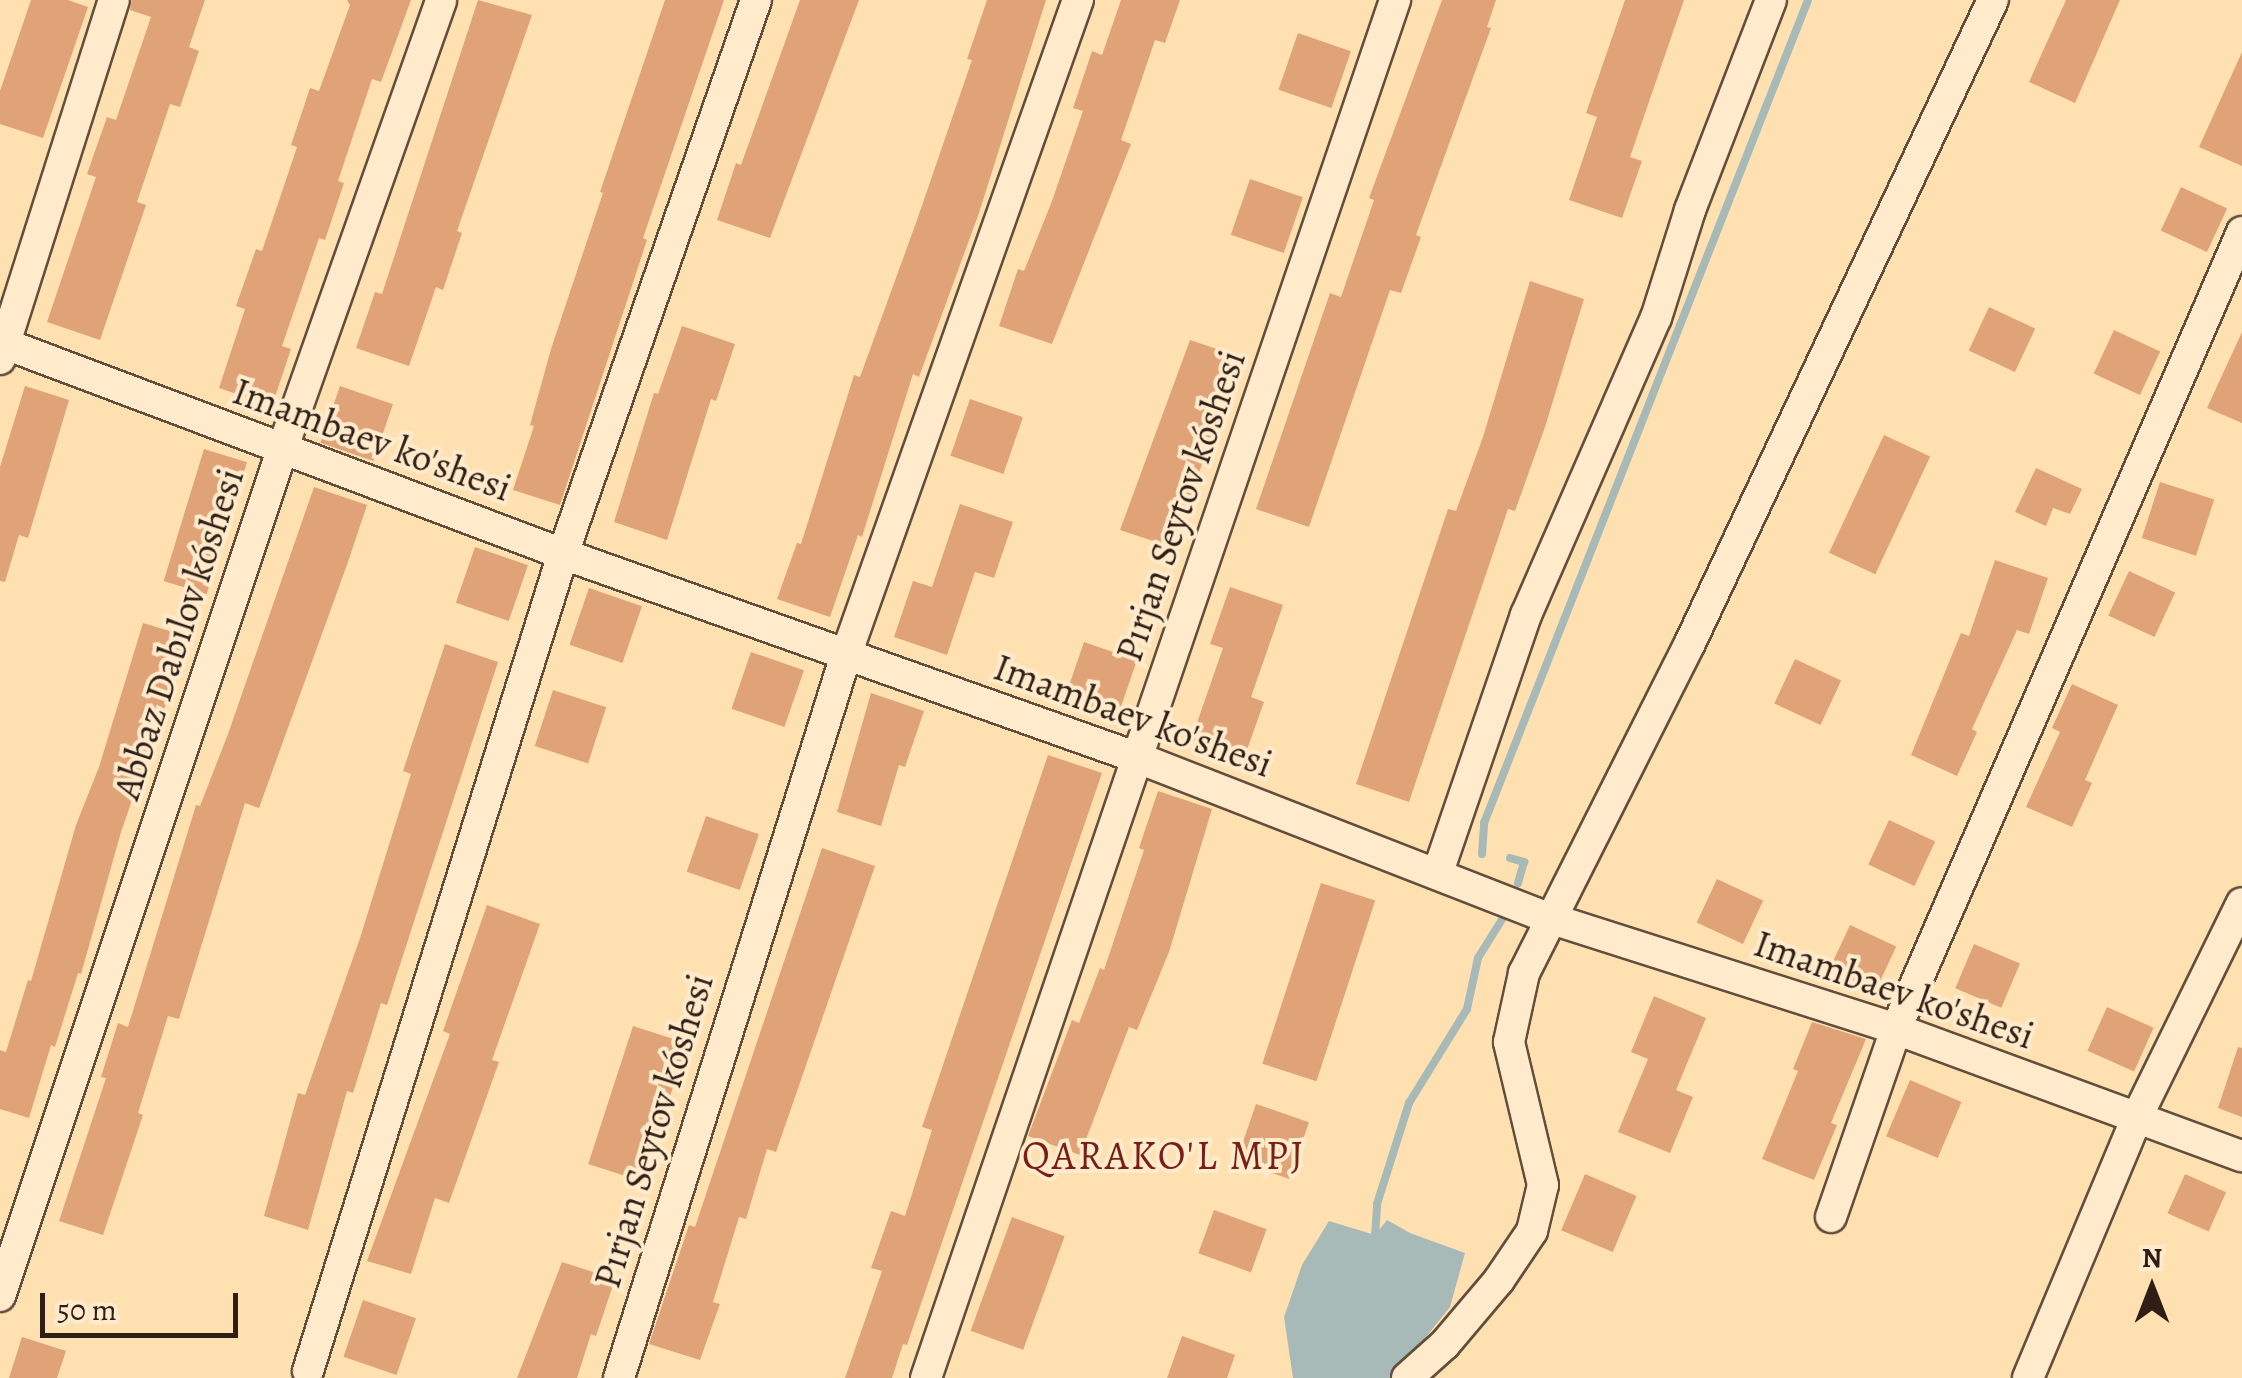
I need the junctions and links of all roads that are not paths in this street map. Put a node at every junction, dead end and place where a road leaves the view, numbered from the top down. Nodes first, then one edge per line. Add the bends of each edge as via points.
1 (114, 0) edge
2 (440, 0) edge
3 (756, 0) edge
4 (1078, 0) edge
5 (1396, 0) edge
6 (1771, 0) edge
7 (1993, 0) edge
8 (2242, 232) edge
9 (2, 348) edge
10 (282, 450) junction
11 (563, 554) junction
12 (846, 655) junction
13 (1138, 758) junction
14 (1438, 872) junction
15 (2242, 903) edge
16 (1549, 918) junction
17 (1896, 1029) junction
18 (2137, 1117) junction
19 (2242, 1156) edge
20 (1831, 1217) dead end
21 (0, 1296) edge
22 (308, 1372) dead end
23 (618, 1378) edge
24 (926, 1378) edge
25 (1407, 1378) edge
26 (2028, 1378) edge

1 - 9 street
2 - 10 street, Abbaz Dabılov kóshesi
3 - 11 street
4 - 12 street, Pırjan Seytov kóshesi
5 - 13 street, Pırjan Seytov kóshesi
6 - 14 street via 1656,318 1526,615
7 - 16 street via 1690,643
8 - 17 street
9 - 10 street, Imambaev ko'shesi
10 - 11 street, Imambaev ko'shesi
10 - 21 street, Abbaz Dabılov kóshesi
11 - 12 street, Imambaev ko'shesi
11 - 22 street
12 - 13 street, Imambaev ko'shesi
12 - 23 street, Pırjan Seytov kóshesi
13 - 14 street, Imambaev ko'shesi
13 - 24 street, Pırjan Seytov kóshesi
14 - 16 street, Imambaev ko'shesi
15 - 18 street
16 - 17 street, Imambaev ko'shesi
16 - 25 street via 1524,973 1509,1042 1543,1184 1532,1231 1445,1344
17 - 18 street, Imambaev ko'shesi
17 - 20 street
18 - 19 street, Imambaev ko'shesi
18 - 26 street

